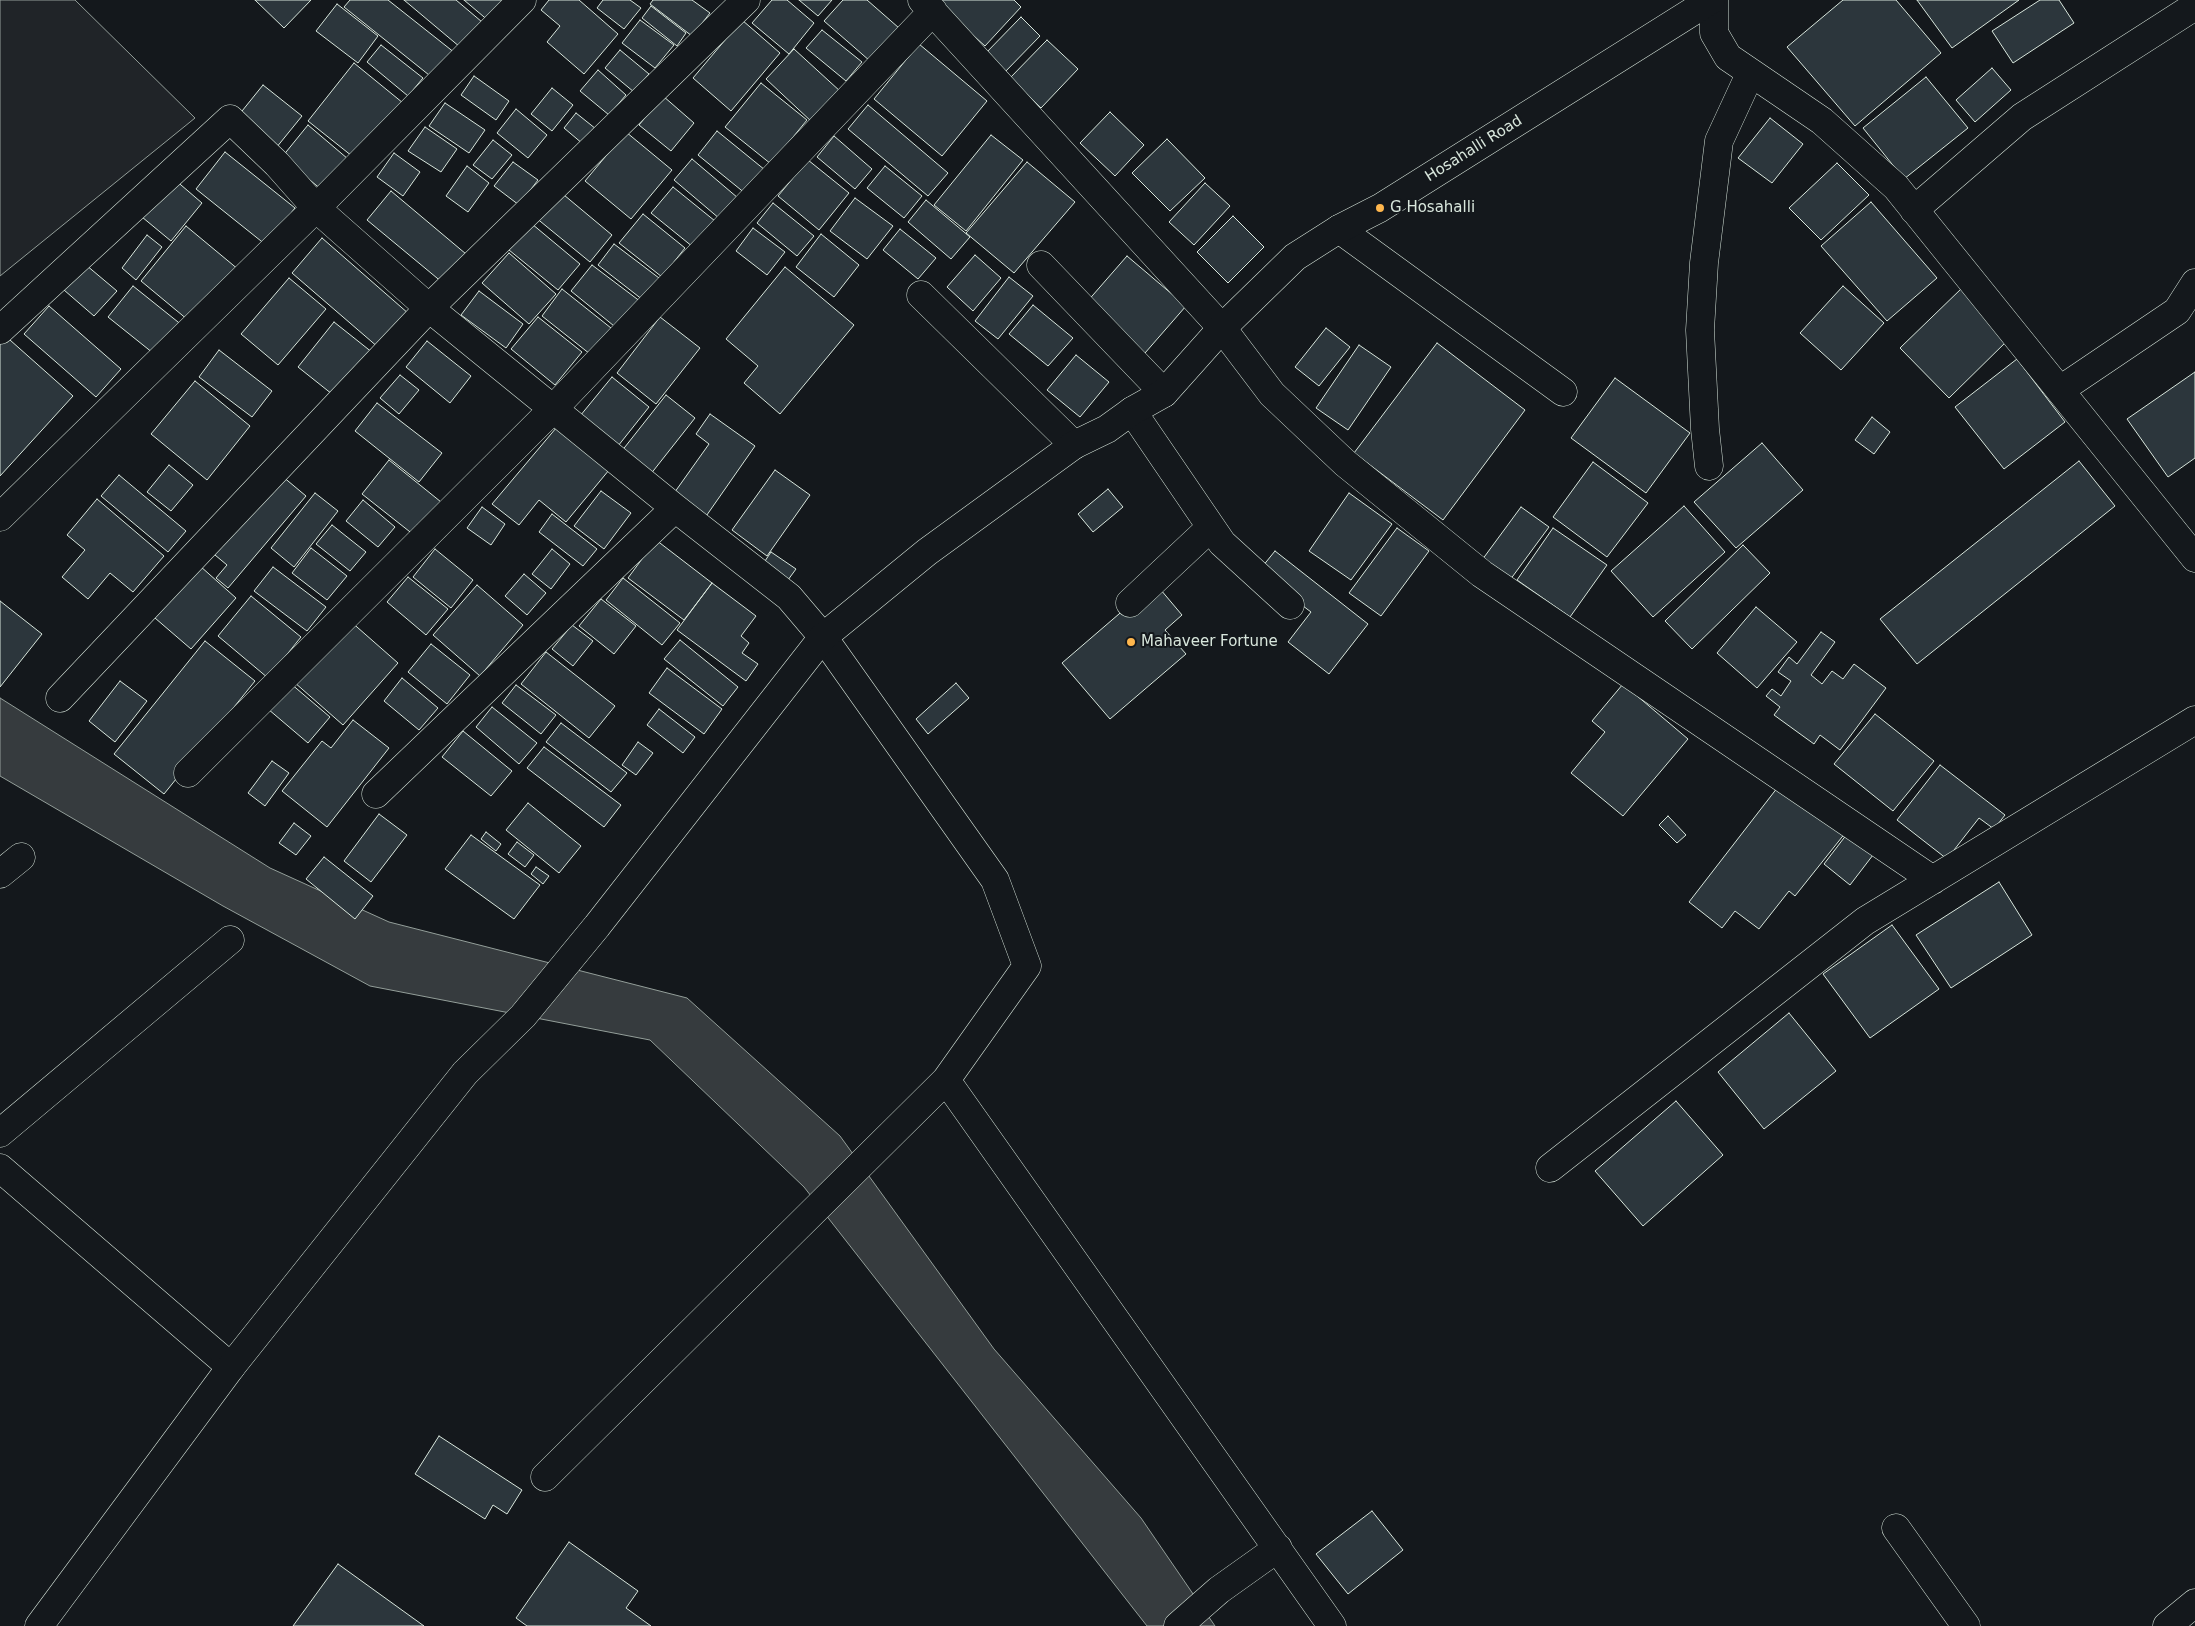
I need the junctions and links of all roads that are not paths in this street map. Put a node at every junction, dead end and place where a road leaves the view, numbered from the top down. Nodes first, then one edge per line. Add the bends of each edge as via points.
1 (522, 0) edge
2 (746, 0) edge
3 (1713, 0) edge
4 (927, 5) edge
5 (2195, 6) edge
6 (1750, 74) junction
7 (316, 208) junction
8 (1914, 210) junction
9 (1339, 229) junction
10 (1041, 265) dead end
11 (2195, 283) edge
12 (921, 295) dead end
13 (429, 308) junction
14 (1222, 328) junction
15 (0, 330) edge
16 (2060, 390) junction
17 (1563, 392) dead end
18 (1164, 393) junction
19 (554, 408) junction
20 (1132, 411) junction
21 (1074, 445) junction
22 (1710, 466) dead end
23 (675, 508) junction
24 (0, 517) edge
25 (1210, 528) junction
26 (2195, 558) edge
27 (1130, 603) dead end
28 (1290, 605) dead end
29 (823, 637) junction
30 (60, 698) dead end
31 (2195, 720) edge
32 (188, 773) dead end
33 (376, 794) dead end
34 (21, 857) dead end
35 (0, 874) edge
36 (1932, 880) junction
37 (230, 940) dead end
38 (946, 1080) junction
39 (0, 1133) edge
40 (0, 1168) edge
41 (1550, 1168) dead end
42 (231, 1367) junction
43 (545, 1476) dead end
44 (1896, 1528) dead end
45 (1278, 1548) junction
46 (2195, 1603) edge
47 (39, 1626) edge
48 (1178, 1626) edge
49 (1332, 1626) edge
50 (1966, 1626) edge
51 (2167, 1626) edge

1 - 7 street
2 - 13 street
3 - 6 street via 1714,34 1728,57
3 - 9 street, Hosahalli Road via 1380,208
4 - 14 street
4 - 19 street
5 - 8 street via 2022,117
6 - 8 street via 1822,121 1896,187
6 - 22 street via 1719,141 1704,263 1700,330
7 - 13 street
7 - 15 street via 230,119
7 - 24 street
8 - 16 street
9 - 14 street, Hosahalli Road via 1295,258
9 - 17 street
10 - 18 street
11 - 16 street via 2176,310
12 - 21 street
13 - 19 street
13 - 30 street
14 - 18 street, Hosahalli Road
14 - 36 street via 1278,400 1346,463 1482,574
16 - 26 street
18 - 20 street, Hosahalli Road
19 - 23 street
19 - 32 street
20 - 21 street, Hosahalli Road via 1107,429
20 - 25 street
21 - 29 street, Hosahalli Road via 927,552
23 - 29 street via 789,597
23 - 33 street
25 - 27 street
25 - 28 street via 1222,544
29 - 38 street via 995,880 1027,966
29 - 42 street, Hosahalli Road via 596,926 523,1016 465,1073
31 - 36 street
34 - 35 street
36 - 41 street via 1865,921
37 - 39 street
38 - 43 street
38 - 45 street
40 - 42 street
42 - 47 street, Hosahalli Road
44 - 50 street
45 - 48 street
45 - 49 street
46 - 51 street

